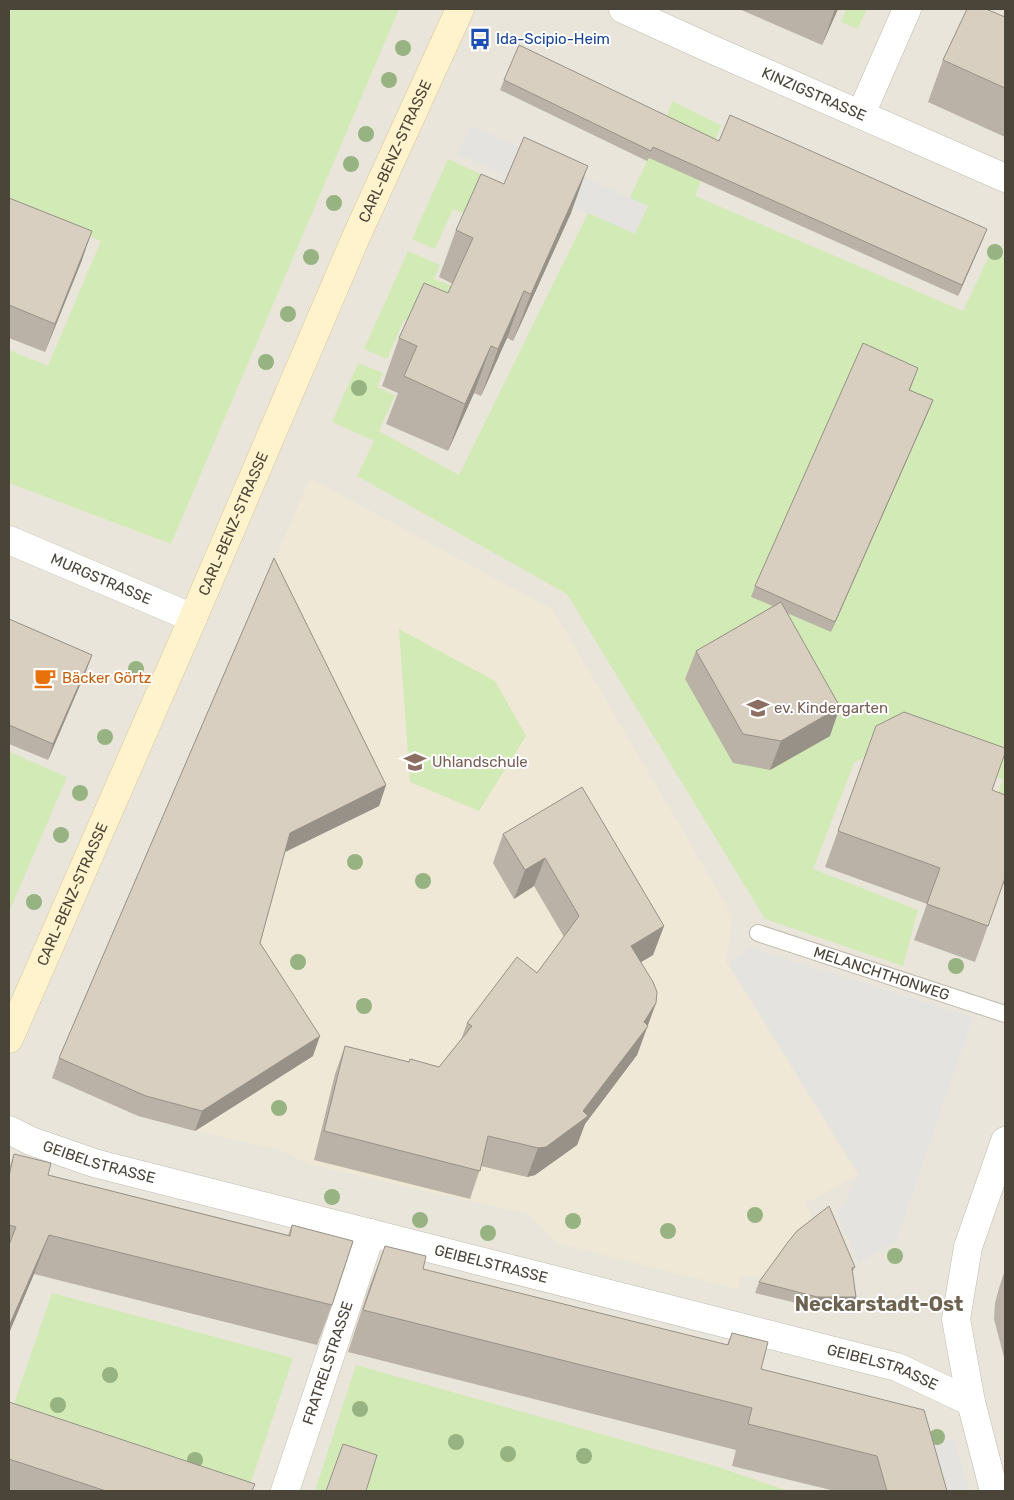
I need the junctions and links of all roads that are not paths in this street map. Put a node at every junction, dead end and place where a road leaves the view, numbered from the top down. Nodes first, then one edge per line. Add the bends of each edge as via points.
1 (460, 9) edge
2 (623, 9) edge
3 (907, 9) edge
4 (861, 114) junction
5 (1005, 178) edge
6 (9, 540) edge
7 (193, 618) junction
8 (758, 933) dead end
9 (1005, 1014) edge
10 (9, 1039) edge
11 (10, 1131) edge
12 (1005, 1141) edge
13 (371, 1234) junction
14 (971, 1402) junction
15 (285, 1491) edge
16 (994, 1491) edge

1 - 7 street, CARL-BENZ-STRASSE via 356,237
2 - 4 street, KINZIGSTRASSE
3 - 4 street
4 - 5 street, KINZIGSTRASSE
6 - 7 street, MURGSTRASSE
7 - 10 street, CARL-BENZ-STRASSE
8 - 9 lane, MELANCHTHONWEG
11 - 13 street, GEIBELSTRASSE via 94,1163
12 - 14 street via 968,1247 956,1319
13 - 14 street, GEIBELSTRASSE via 896,1367
13 - 15 street, FRATRELSTRASSE
14 - 16 street

